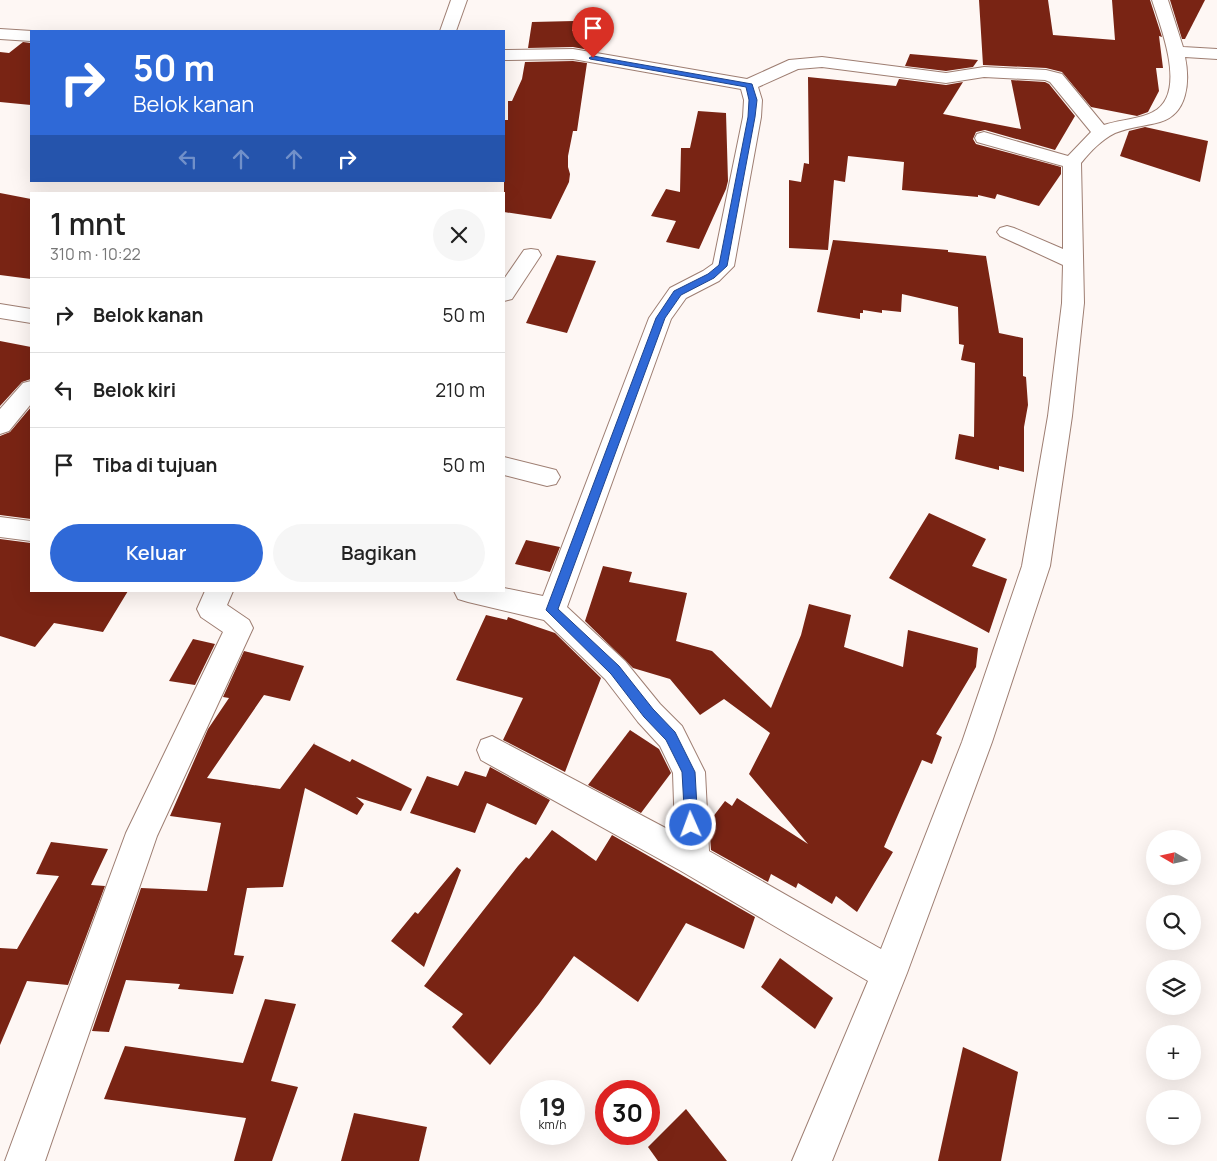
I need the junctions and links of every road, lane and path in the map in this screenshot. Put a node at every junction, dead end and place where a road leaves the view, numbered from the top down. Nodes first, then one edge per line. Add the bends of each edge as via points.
1 (459, 0) edge
2 (1160, 0) edge
3 (448, 30) edge
4 (0, 34) edge
5 (30, 36) edge
6 (1177, 52) junction
7 (505, 54) edge
8 (1217, 54) edge
9 (749, 85) junction
10 (1101, 133) junction
11 (984, 138) dead end
12 (1072, 162) junction
13 (1007, 232) dead end
14 (531, 255) dead end
15 (1074, 262) junction
16 (505, 293) edge
17 (0, 311) edge
18 (30, 316) edge
19 (30, 390) edge
20 (0, 425) edge
21 (505, 466) edge
22 (548, 477) dead end
23 (0, 527) edge
24 (30, 531) edge
25 (219, 592) edge
26 (472, 592) edge
27 (552, 610) junction
28 (492, 750) dead end
29 (693, 860) junction
30 (889, 973) junction
31 (25, 1161) edge
32 (812, 1161) edge

1 - 3 street
2 - 6 street
4 - 5 street
6 - 8 street
6 - 10 street via 1178,89 1174,106 1160,116 1123,124
7 - 9 street via 573,54
9 - 10 street via 796,64 822,62 946,78 984,72 1036,73 1056,78
9 - 27 street via 753,100 752,117 723,266 678,293 660,318
10 - 12 street via 1091,139
11 - 12 street
12 - 15 street
13 - 15 street
14 - 16 street
15 - 30 street via 1073,303 1060,416 1036,566 977,742
17 - 18 street
19 - 20 street
21 - 22 street
23 - 24 street
25 - 31 street via 211,609 239,628 142,833
26 - 27 street
27 - 29 street via 615,670 671,736 689,772
28 - 29 street
29 - 30 street
30 - 32 street

